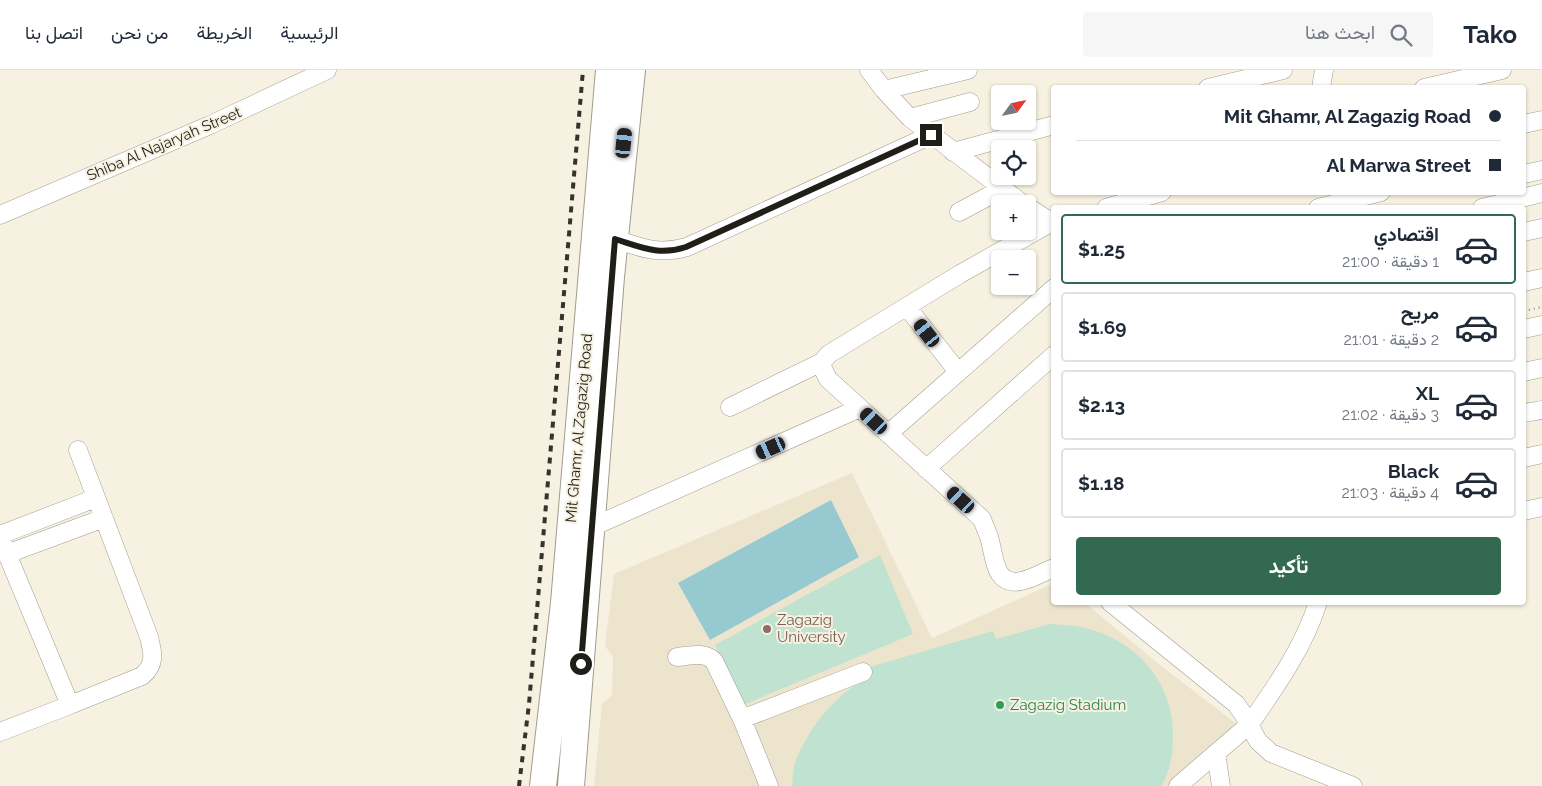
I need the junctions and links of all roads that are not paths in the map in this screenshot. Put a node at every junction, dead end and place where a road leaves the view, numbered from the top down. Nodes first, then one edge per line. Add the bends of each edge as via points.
1 (327, 70) edge
2 (608, 70) edge
3 (632, 70) edge
4 (869, 70) edge
5 (968, 70) edge
6 (1283, 70) edge
7 (1324, 70) edge
8 (1502, 70) edge
9 (292, 78) edge
10 (1220, 85) edge
11 (1322, 85) edge
12 (1437, 85) edge
13 (884, 90) junction
14 (970, 102) dead end
15 (910, 118) junction
16 (1542, 120) edge
17 (1526, 124) edge
18 (1051, 126) edge
19 (931, 135) junction
20 (953, 152) junction
21 (1542, 170) edge
22 (1526, 174) edge
23 (1002, 189) junction
24 (1542, 193) edge
25 (1010, 195) edge
26 (1152, 195) edge
27 (1364, 195) edge
28 (1322, 203) edge
29 (1116, 205) edge
30 (1494, 205) edge
31 (959, 212) dead end
32 (1036, 212) edge
33 (0, 215) edge
34 (1051, 222) edge
35 (1051, 224) edge
36 (1542, 228) edge
37 (1526, 232) edge
38 (615, 239) junction
39 (1542, 278) edge
40 (1526, 282) edge
41 (1051, 291) edge
42 (907, 307) junction
43 (1542, 325) edge
44 (1526, 329) edge
45 (1051, 358) edge
46 (822, 362) junction
47 (1542, 368) edge
48 (958, 372) junction
49 (1526, 372) edge
50 (730, 407) dead end
51 (860, 408) junction
52 (1542, 410) edge
53 (1526, 413) edge
54 (888, 434) junction
55 (78, 450) dead end
56 (1542, 454) edge
57 (1526, 458) edge
58 (926, 469) junction
59 (96, 498) junction
60 (1542, 507) edge
61 (1526, 511) edge
62 (104, 518) junction
63 (592, 527) junction
64 (0, 536) edge
65 (7, 554) junction
66 (1051, 569) edge
67 (1114, 605) edge
68 (1317, 605) edge
69 (677, 657) dead end
70 (864, 672) dead end
71 (70, 705) junction
72 (742, 719) junction
73 (1250, 724) junction
74 (0, 732) edge
75 (1216, 753) junction
76 (543, 786) edge
77 (571, 786) edge
78 (769, 786) edge
79 (1178, 786) edge
80 (1222, 786) edge
81 (1354, 786) edge

1 - 9 street, Shiba Al Najaryah Street
2 - 76 highway, Mit Ghamr, Al Zagazig Road via 564,603
3 - 38 highway, Mit Ghamr, Al Zagazig Road
4 - 13 street
5 - 13 street
6 - 10 street
7 - 11 street
8 - 12 street
9 - 33 street, Shiba Al Najaryah Street via 210,125
13 - 15 street
14 - 15 street
15 - 19 street
16 - 17 street
18 - 20 street
19 - 20 street
19 - 38 street via 686,247 652,251
20 - 23 street
21 - 22 street
23 - 25 street
23 - 31 street
24 - 30 street
26 - 29 street
27 - 28 street
32 - 34 street
35 - 42 street
36 - 37 street
38 - 63 highway, Mit Ghamr, Al Zagazig Road
39 - 40 street
41 - 48 street
42 - 46 street via 829,354
42 - 48 street
43 - 44 street
45 - 58 street
46 - 50 street
46 - 51 street via 828,379
47 - 49 street
48 - 54 street
51 - 54 street
51 - 63 street
52 - 53 street
54 - 58 street
55 - 59 street
56 - 57 street
58 - 66 street via 982,519 1001,576 1020,582
59 - 62 street
59 - 64 street
60 - 61 street
62 - 65 street
62 - 71 street via 149,637 153,660 142,676
63 - 77 highway, Mit Ghamr, Al Zagazig Road
64 - 65 street
65 - 71 street
67 - 73 street via 1236,704
68 - 73 street via 1299,649
69 - 72 street via 709,656
70 - 72 street
71 - 74 street
72 - 78 street
73 - 75 street
73 - 81 street via 1258,741 1271,753
75 - 79 street
75 - 80 street

